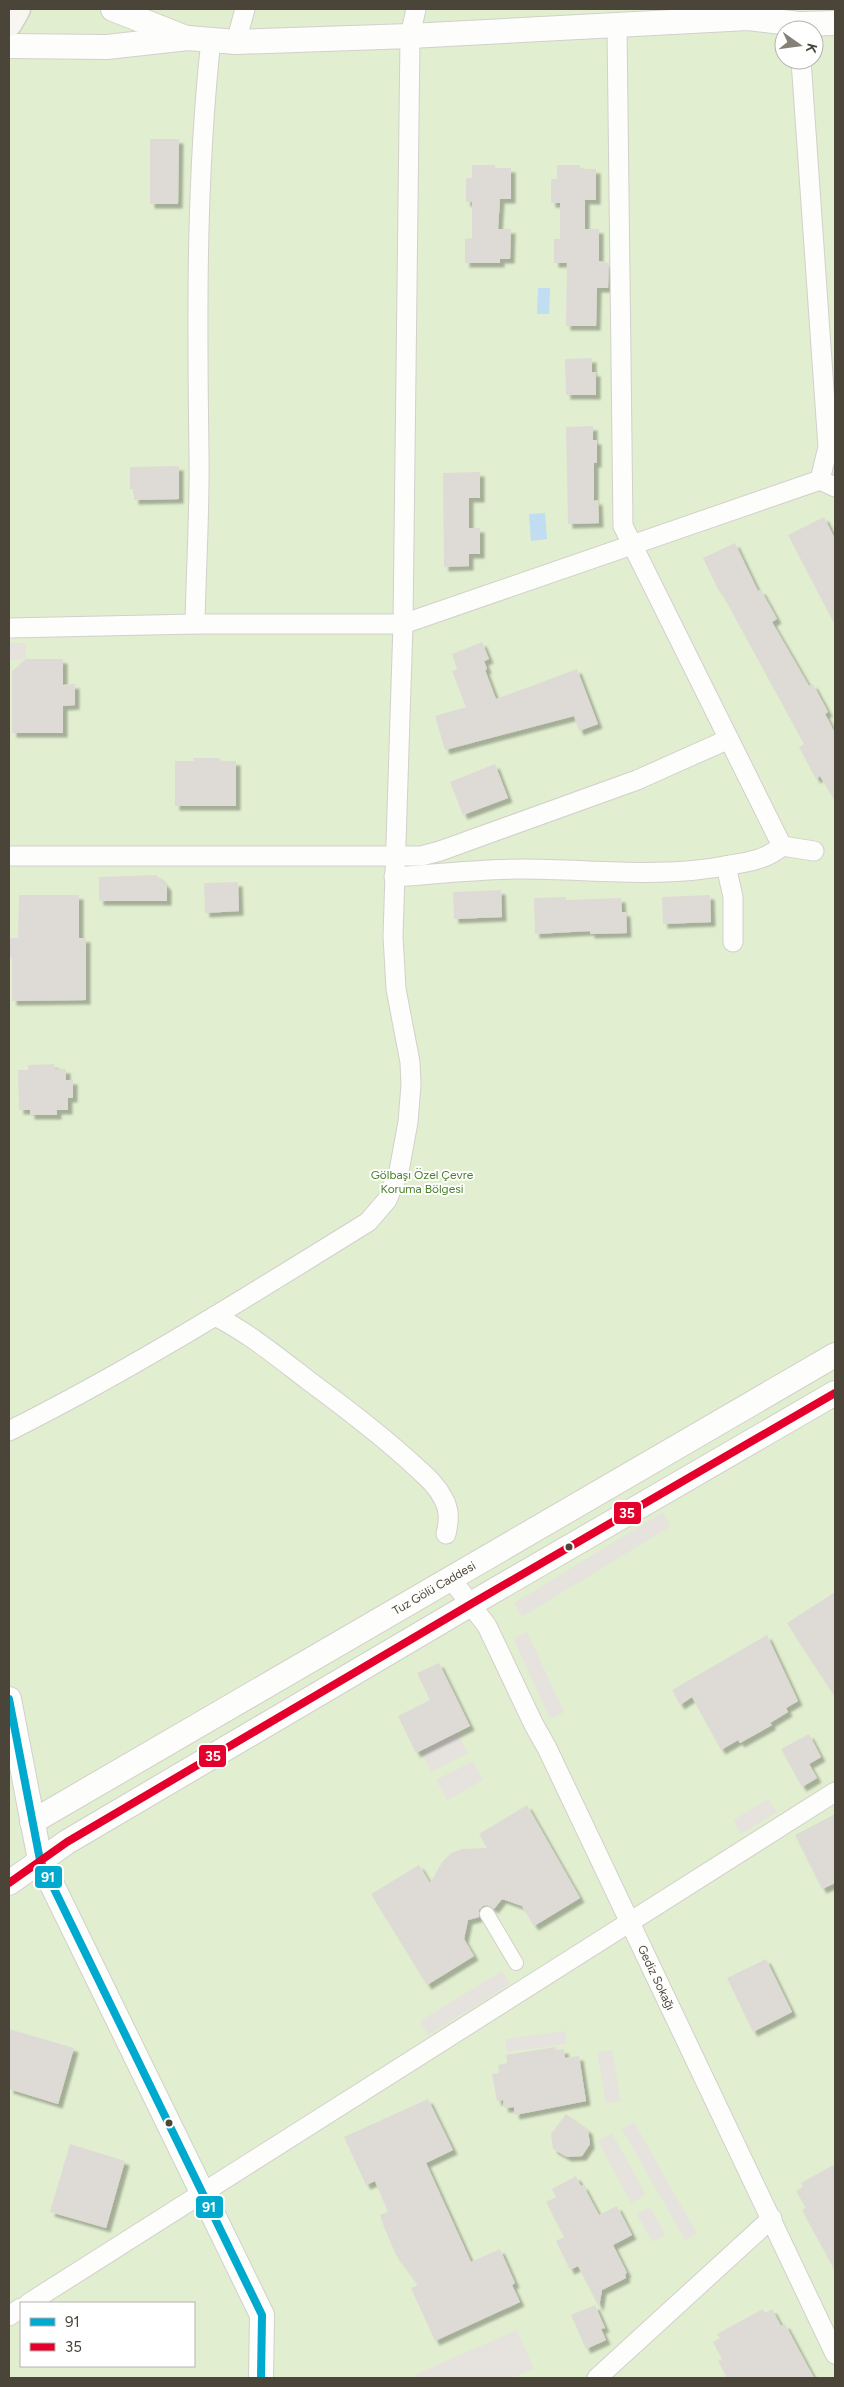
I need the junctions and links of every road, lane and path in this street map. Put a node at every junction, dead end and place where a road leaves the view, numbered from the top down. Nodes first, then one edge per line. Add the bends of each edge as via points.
1 (17, 9) edge
2 (113, 9) edge
3 (245, 9) edge
4 (416, 9) edge
5 (745, 14) edge
6 (793, 20) edge
7 (9, 23) edge
8 (617, 26) junction
9 (410, 36) junction
10 (199, 39) junction
11 (236, 42) junction
12 (9, 46) edge
13 (803, 70) edge
14 (828, 484) edge
15 (632, 546) junction
16 (195, 624) junction
17 (403, 624) junction
18 (9, 628) edge
19 (729, 739) junction
20 (782, 846) junction
21 (814, 851) dead end
22 (9, 856) edge
23 (394, 856) junction
24 (726, 866) junction
25 (394, 877) junction
26 (734, 942) dead end
27 (216, 1316) junction
28 (835, 1355) edge
29 (835, 1393) edge
30 (9, 1431) edge
31 (446, 1534) dead end
32 (452, 1580) junction
33 (471, 1604) junction
34 (9, 1699) edge
35 (835, 1792) edge
36 (32, 1822) junction
37 (40, 1860) junction
38 (9, 1883) edge
39 (487, 1914) dead end
40 (630, 1922) junction
41 (516, 1963) dead end
42 (203, 2193) junction
43 (772, 2218) junction
44 (31, 2302) edge
45 (20, 2309) edge
46 (9, 2316) edge
47 (835, 2354) edge
48 (261, 2378) edge
49 (597, 2378) edge

1 - 7 main road
2 - 10 street
3 - 11 street
4 - 9 street
5 - 6 street
5 - 8 street
8 - 9 street
8 - 15 street via 623,526
9 - 11 street
9 - 17 street
10 - 11 street
10 - 12 street via 107,47
10 - 16 street via 203,110 196,377 199,455
13 - 14 street
14 - 15 street
15 - 17 street
15 - 19 street
16 - 17 street
16 - 18 street
17 - 23 street
19 - 20 street
19 - 23 street via 637,780 440,851 421,856
20 - 21 street
20 - 24 street via 759,859
22 - 23 street
23 - 25 street
24 - 25 street via 691,872 522,869
24 - 26 street via 733,897
25 - 27 street via 396,989 410,1062 411,1085 404,1151 387,1200 368,1222
27 - 30 street
27 - 31 street via 233,1325 362,1420 434,1483 450,1517
28 - 32 street, Tuz Gölü Caddesi
29 - 33 street
32 - 33 street, Gediz Sokağı
32 - 36 street, Tuz Gölü Caddesi
33 - 37 street
33 - 40 street, Gediz Sokağı via 487,1626
34 - 36 street
35 - 40 street
36 - 37 street
37 - 38 street
37 - 42 street
39 - 41 street
40 - 42 street
40 - 43 street, Gediz Sokağı
42 - 44 street
42 - 48 street via 262,2315
43 - 47 street, Gediz Sokağı
43 - 49 street
45 - 46 street

